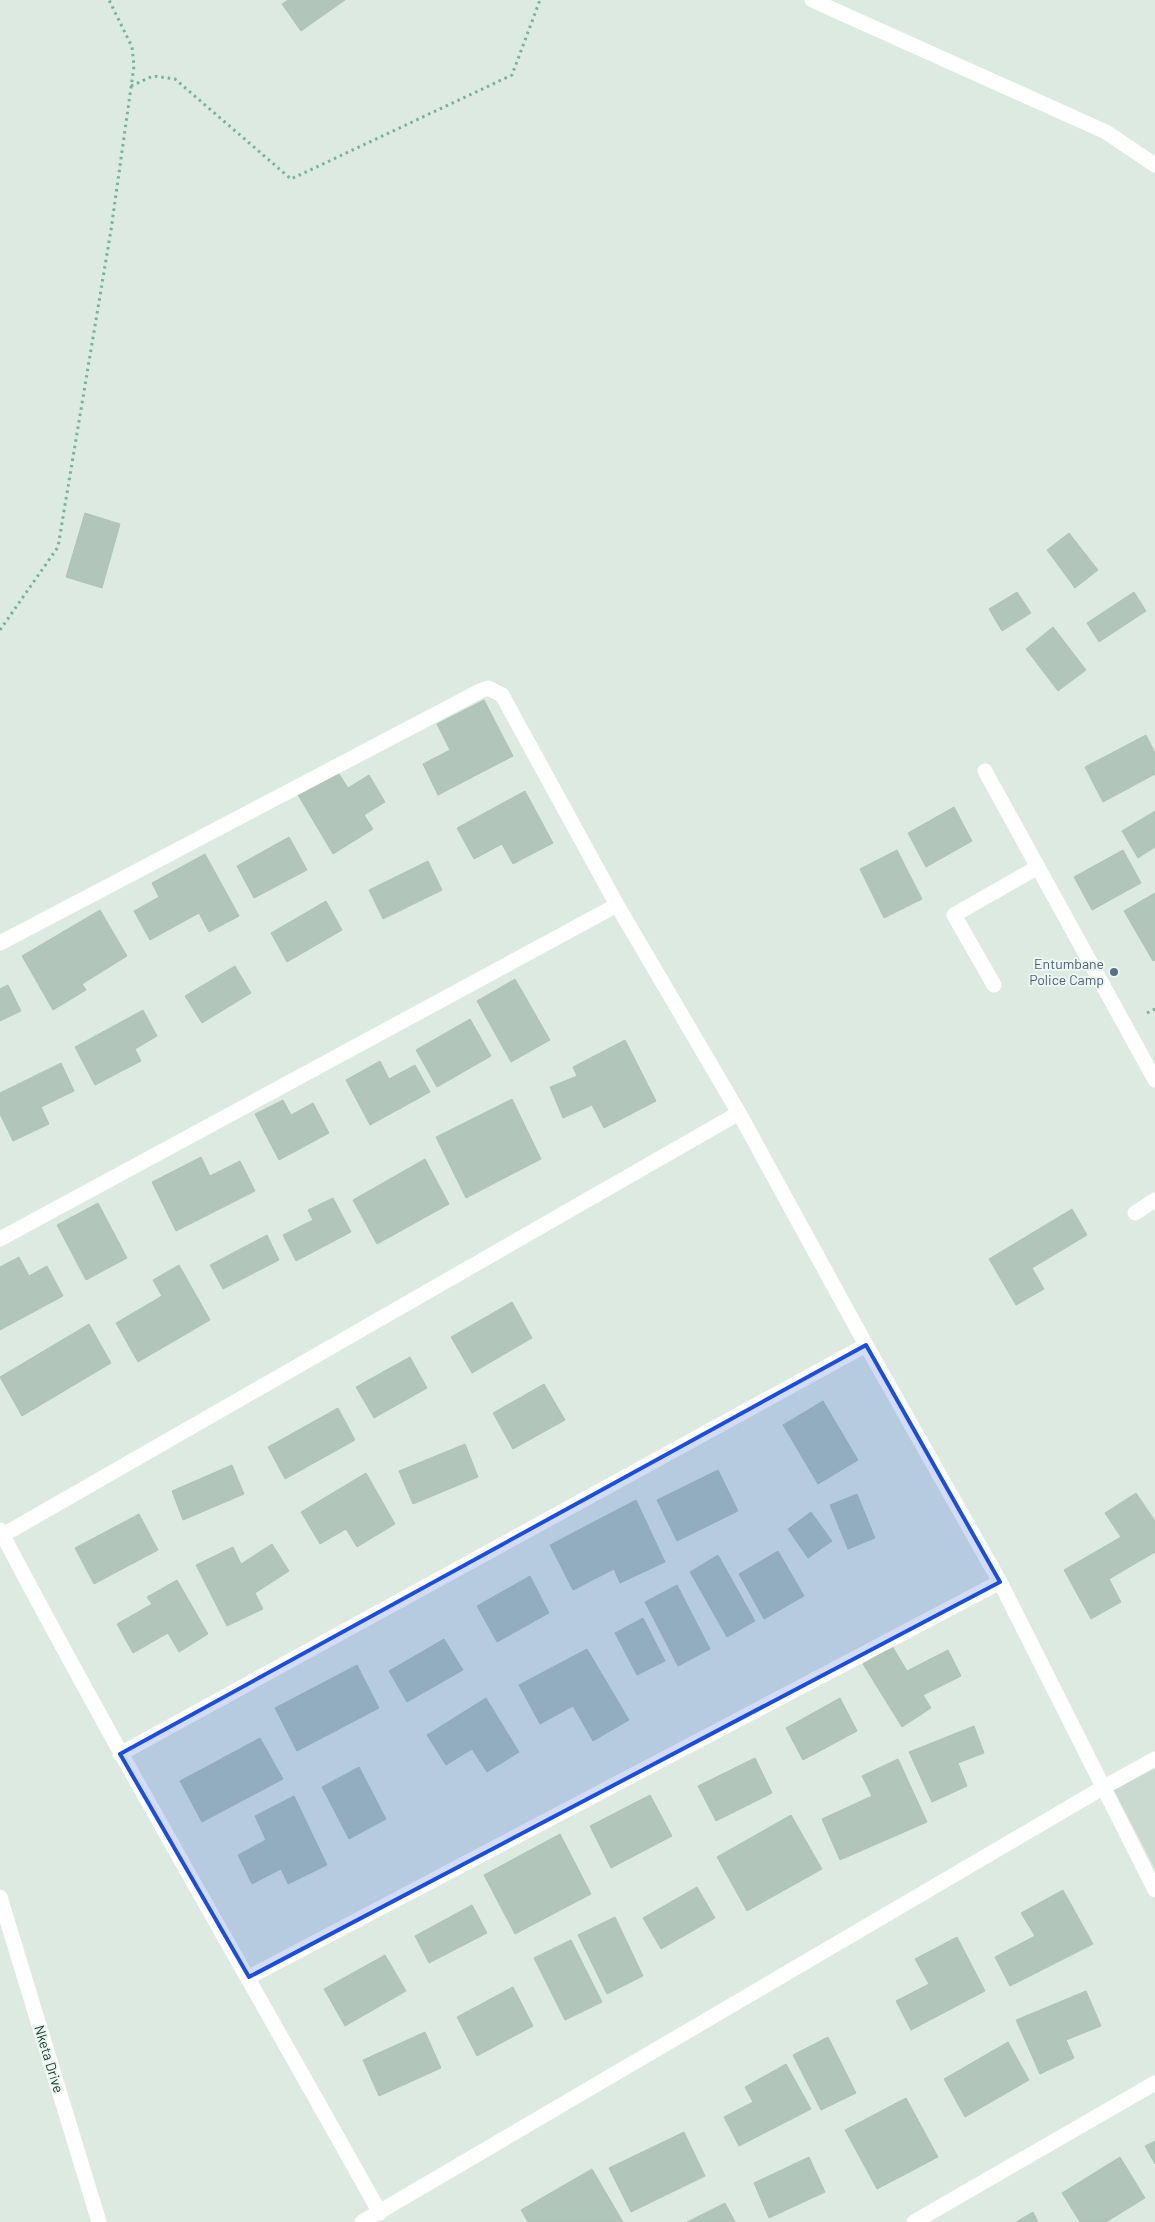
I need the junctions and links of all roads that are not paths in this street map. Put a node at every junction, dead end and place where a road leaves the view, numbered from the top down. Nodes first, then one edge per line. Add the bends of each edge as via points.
1 (812, 0) edge
2 (1155, 164) edge
3 (985, 771) dead end
4 (1038, 867) junction
5 (617, 905) junction
6 (0, 943) edge
7 (994, 984) dead end
8 (1155, 1080) edge
9 (739, 1113) junction
10 (1155, 1200) edge
11 (1135, 1213) dead end
12 (0, 1239) edge
13 (866, 1345) junction
14 (1, 1532) edge
15 (1000, 1582) junction
16 (120, 1754) junction
17 (1155, 1759) edge
18 (1104, 1787) junction
19 (1155, 1890) edge
20 (0, 1897) edge
21 (249, 1977) junction
22 (1155, 2083) edge
23 (380, 2213) junction
24 (99, 2222) edge
25 (362, 2222) edge
26 (914, 2222) edge

1 - 2 street via 1106,132
3 - 4 street
4 - 7 street via 954,915
4 - 8 street
5 - 6 street via 502,695 488,688
5 - 9 street
5 - 12 street
9 - 13 street
9 - 14 street
10 - 11 street
13 - 15 street
13 - 16 street
14 - 16 street
15 - 18 street
15 - 21 street
16 - 21 street
17 - 18 street
18 - 19 street
18 - 23 street
20 - 24 street, Nketa Drive
21 - 23 street
22 - 26 street
23 - 25 street

